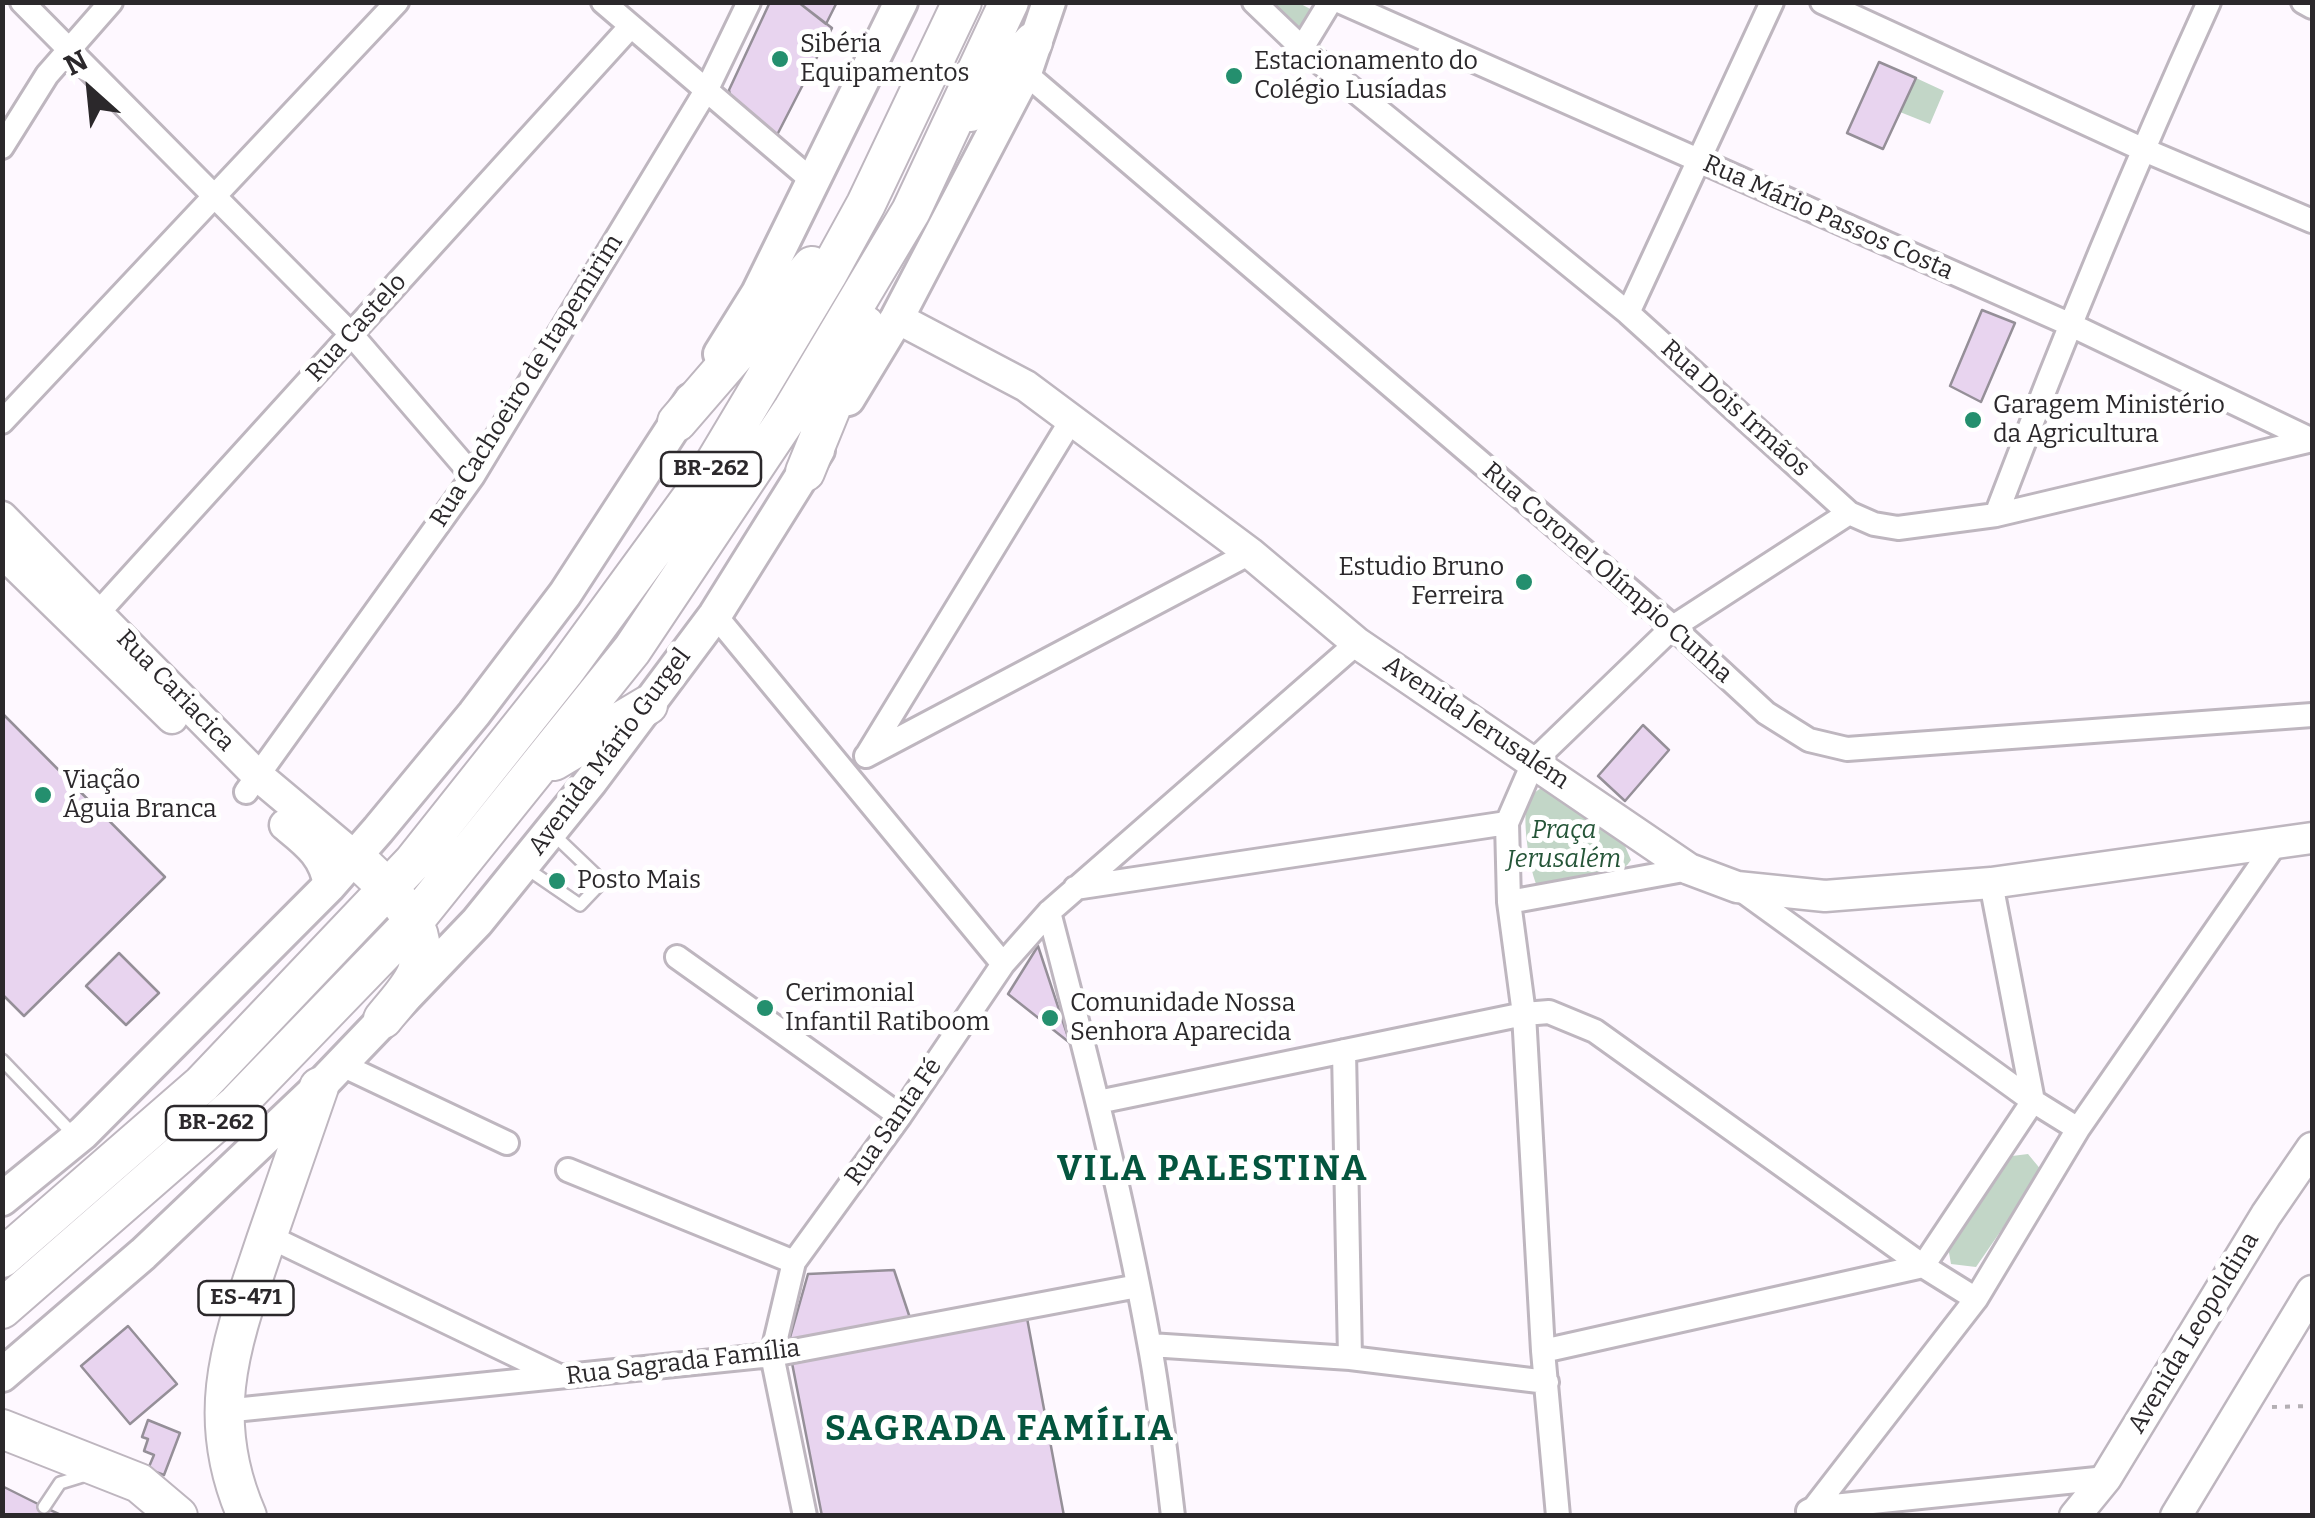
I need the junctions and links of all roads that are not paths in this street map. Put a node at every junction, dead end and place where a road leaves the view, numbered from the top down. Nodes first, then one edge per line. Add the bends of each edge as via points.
1 (22, 2) edge
2 (111, 2) edge
3 (396, 2) edge
4 (603, 2) edge
5 (749, 2) edge
6 (901, 2) edge
7 (962, 2) edge
8 (1009, 2) edge
9 (1049, 2) edge
10 (1254, 2) edge
11 (1330, 2) edge
12 (1341, 2) edge
13 (1772, 2) edge
14 (1822, 2) edge
15 (2209, 2) edge
16 (2303, 2) edge
17 (2312, 7) edge
18 (630, 27) junction
19 (1302, 48) junction
20 (68, 50) junction
21 (1029, 58) junction
22 (707, 89) junction
23 (945, 139) junction
24 (2, 146) edge
25 (2142, 149) junction
26 (1700, 161) junction
27 (815, 182) junction
28 (215, 196) junction
29 (866, 204) junction
30 (911, 211) junction
31 (2312, 222) edge
32 (1628, 313) junction
33 (896, 318) junction
34 (2069, 324) junction
35 (351, 334) junction
36 (1072, 419) junction
37 (2, 422) edge
38 (678, 422) junction
39 (2312, 440) edge
40 (805, 472) junction
41 (473, 476) junction
42 (1849, 512) junction
43 (1996, 515) junction
44 (2, 517) edge
45 (2, 552) edge
46 (1250, 553) junction
47 (714, 615) junction
48 (91, 621) junction
49 (1673, 627) junction
50 (1357, 643) junction
51 (648, 705) junction
52 (2312, 715) edge
53 (866, 756) junction
54 (1534, 761) junction
55 (535, 772) junction
56 (850, 778) junction
57 (251, 783) junction
58 (1507, 824) junction
59 (551, 832) junction
60 (2312, 838) edge
61 (2276, 842) junction
62 (354, 856) junction
63 (523, 866) junction
64 (1689, 869) junction
65 (1991, 883) junction
66 (329, 886) junction
67 (1737, 887) junction
68 (1075, 888) junction
69 (387, 889) junction
70 (1509, 902) junction
71 (1049, 912) junction
72 (414, 921) junction
73 (676, 957) dead end
74 (1003, 964) junction
75 (1524, 1014) junction
76 (383, 1018) junction
77 (1344, 1051) junction
78 (2, 1060) edge
79 (330, 1076) junction
80 (2033, 1101) junction
81 (1098, 1102) junction
82 (900, 1116) junction
83 (2078, 1129) junction
84 (77, 1138) junction
85 (507, 1143) dead end
86 (2312, 1148) edge
87 (568, 1170) dead end
88 (2, 1199) edge
89 (268, 1236) junction
90 (2, 1258) edge
91 (794, 1262) junction
92 (1923, 1266) junction
93 (1138, 1286) junction
94 (2312, 1292) edge
95 (1976, 1299) junction
96 (8, 1309) edge
97 (1150, 1345) junction
98 (1543, 1351) junction
99 (772, 1355) junction
100 (1350, 1358) junction
101 (2, 1375) edge
102 (560, 1377) junction
103 (1547, 1382) junction
104 (224, 1411) junction
105 (2, 1429) edge
106 (123, 1476) junction
107 (2106, 1478) junction
108 (44, 1507) dead end
109 (1810, 1513) edge
110 (178, 1516) edge
111 (247, 1516) edge
112 (805, 1516) edge
113 (1174, 1516) edge
114 (1558, 1516) edge
115 (2075, 1516) edge
116 (2176, 1516) edge

1 - 20 street
2 - 20 street
3 - 28 street
4 - 18 street
5 - 22 street, Rua Cachoeiro de Itapemirim
6 - 27 main road, BR-262
7 - 29 main road, BR-262
8 - 23 main road, Avenida Mário Gurgel / BR-262
9 - 21 main road, Avenida Mário Gurgel / BR-262
10 - 19 street, Rua Dois Irmãos
11 - 19 street
12 - 26 street, Rua Mário Passos Costa
13 - 26 street
14 - 25 street
15 - 25 street
16 - 17 street
18 - 22 street
18 - 35 street, Rua Castelo
19 - 32 street, Rua Dois Irmãos
20 - 24 street
20 - 28 street
21 - 23 main road
21 - 33 main road, Avenida Mário Gurgel / BR-262
21 - 49 street, Rua Coronel Olímpio Cunha
22 - 27 street
22 - 41 street, Rua Cachoeiro de Itapemirim
23 - 30 main road, Avenida Mário Gurgel / BR-262
25 - 31 street
25 - 34 street
26 - 32 street
26 - 34 street, Rua Mário Passos Costa
27 - 38 main road, BR-262 via 758,293
28 - 35 street
28 - 37 street
29 - 38 main road
29 - 69 main road, BR-262 via 705,480 564,672
30 - 40 main road
30 - 55 main road, Avenida Mário Gurgel / BR-262 via 793,409 632,650
32 - 42 street, Rua Dois Irmãos
33 - 36 street, Avenida Jerusalém via 1026,386
33 - 40 main road, Avenida Mário Gurgel / BR-262
34 - 39 street, Rua Mário Passos Costa
34 - 43 street
35 - 41 street
35 - 48 street, Rua Castelo
36 - 46 street, Avenida Jerusalém
36 - 53 street
38 - 62 main road, BR-262 via 565,594
39 - 43 street, Rua Dois Irmãos
40 - 47 main road, Avenida Mário Gurgel / BR-262
41 - 57 street, Rua Cachoeiro de Itapemirim
42 - 43 street, Rua Dois Irmãos via 1898,528
42 - 49 street
44 - 48 street, Rua Cariacica
45 - 48 street, Rua Cariacica
46 - 50 street, Avenida Jerusalém
46 - 53 street
47 - 51 main road, Avenida Mário Gurgel / BR-262
47 - 56 street
48 - 57 street, Rua Cariacica
49 - 52 street, Rua Coronel Olímpio Cunha via 1766,713 1809,740 1847,748
49 - 54 street
50 - 54 street, Avenida Jerusalém
50 - 68 street, Rua Santa Fé
51 - 55 main road
51 - 59 main road, Avenida Mário Gurgel / BR-262
53 - 56 street
54 - 58 street
54 - 64 street, Avenida Jerusalém
55 - 72 main road, Avenida Mário Gurgel / BR-262
56 - 74 street
57 - 62 street, Rua Cariacica
57 - 66 street, Rua Cariacica via 314,849
58 - 68 street
58 - 70 street
59 - 63 main road, Avenida Mário Gurgel / BR-262
59 - 63 lane via 600,884 580,906
60 - 61 street, Avenida Jerusalém
61 - 65 street, Avenida Jerusalém
61 - 83 street
62 - 66 main road, BR-262
62 - 69 main road
63 - 76 main road, Avenida Mário Gurgel / BR-262
64 - 67 street, Avenida Jerusalém
64 - 70 street
65 - 67 street, Avenida Jerusalém via 1825,896
65 - 80 street
66 - 84 main road, BR-262
67 - 80 street
68 - 71 street, Rua Santa Fé
69 - 72 main road
69 - 90 main road, BR-262 via 202,1084
70 - 75 street
71 - 74 street, Rua Santa Fé
71 - 81 street
72 - 76 main road via 424,949 415,977
72 - 96 main road, Avenida Mário Gurgel / BR-262 via 236,1104
73 - 82 street
74 - 82 street, Rua Santa Fé
75 - 77 street
75 - 92 street via 1549,1012 1595,1032
75 - 98 street
76 - 79 main road, Avenida Mário Gurgel / BR-262
77 - 81 street
77 - 100 street
78 - 84 lane
79 - 85 street
79 - 89 main road, ES-471
79 - 101 main road, Avenida Mário Gurgel / BR-262 via 143,1254
80 - 83 street
80 - 92 street
81 - 93 street
82 - 91 street, Rua Santa Fé
83 - 95 street
84 - 88 main road, BR-262
86 - 107 street, Avenida Leopoldina
87 - 91 street
89 - 102 street
89 - 104 main road, ES-471 via 230,1345
91 - 99 street, Rua Santa Fé
92 - 95 street
92 - 98 street
93 - 97 street
93 - 99 street, Rua Sagrada Família
94 - 116 street
95 - 109 street
97 - 100 street
97 - 113 street
98 - 103 street
99 - 102 street, Rua Sagrada Família
99 - 112 street, Rua Santa Fé
100 - 103 street
102 - 104 street, Rua Sagrada Família
103 - 114 street
104 - 111 main road, ES-471 via 228,1453
105 - 106 main road
106 - 108 lane via 68,1479
106 - 110 main road
107 - 109 street
107 - 115 street, Avenida Leopoldina

